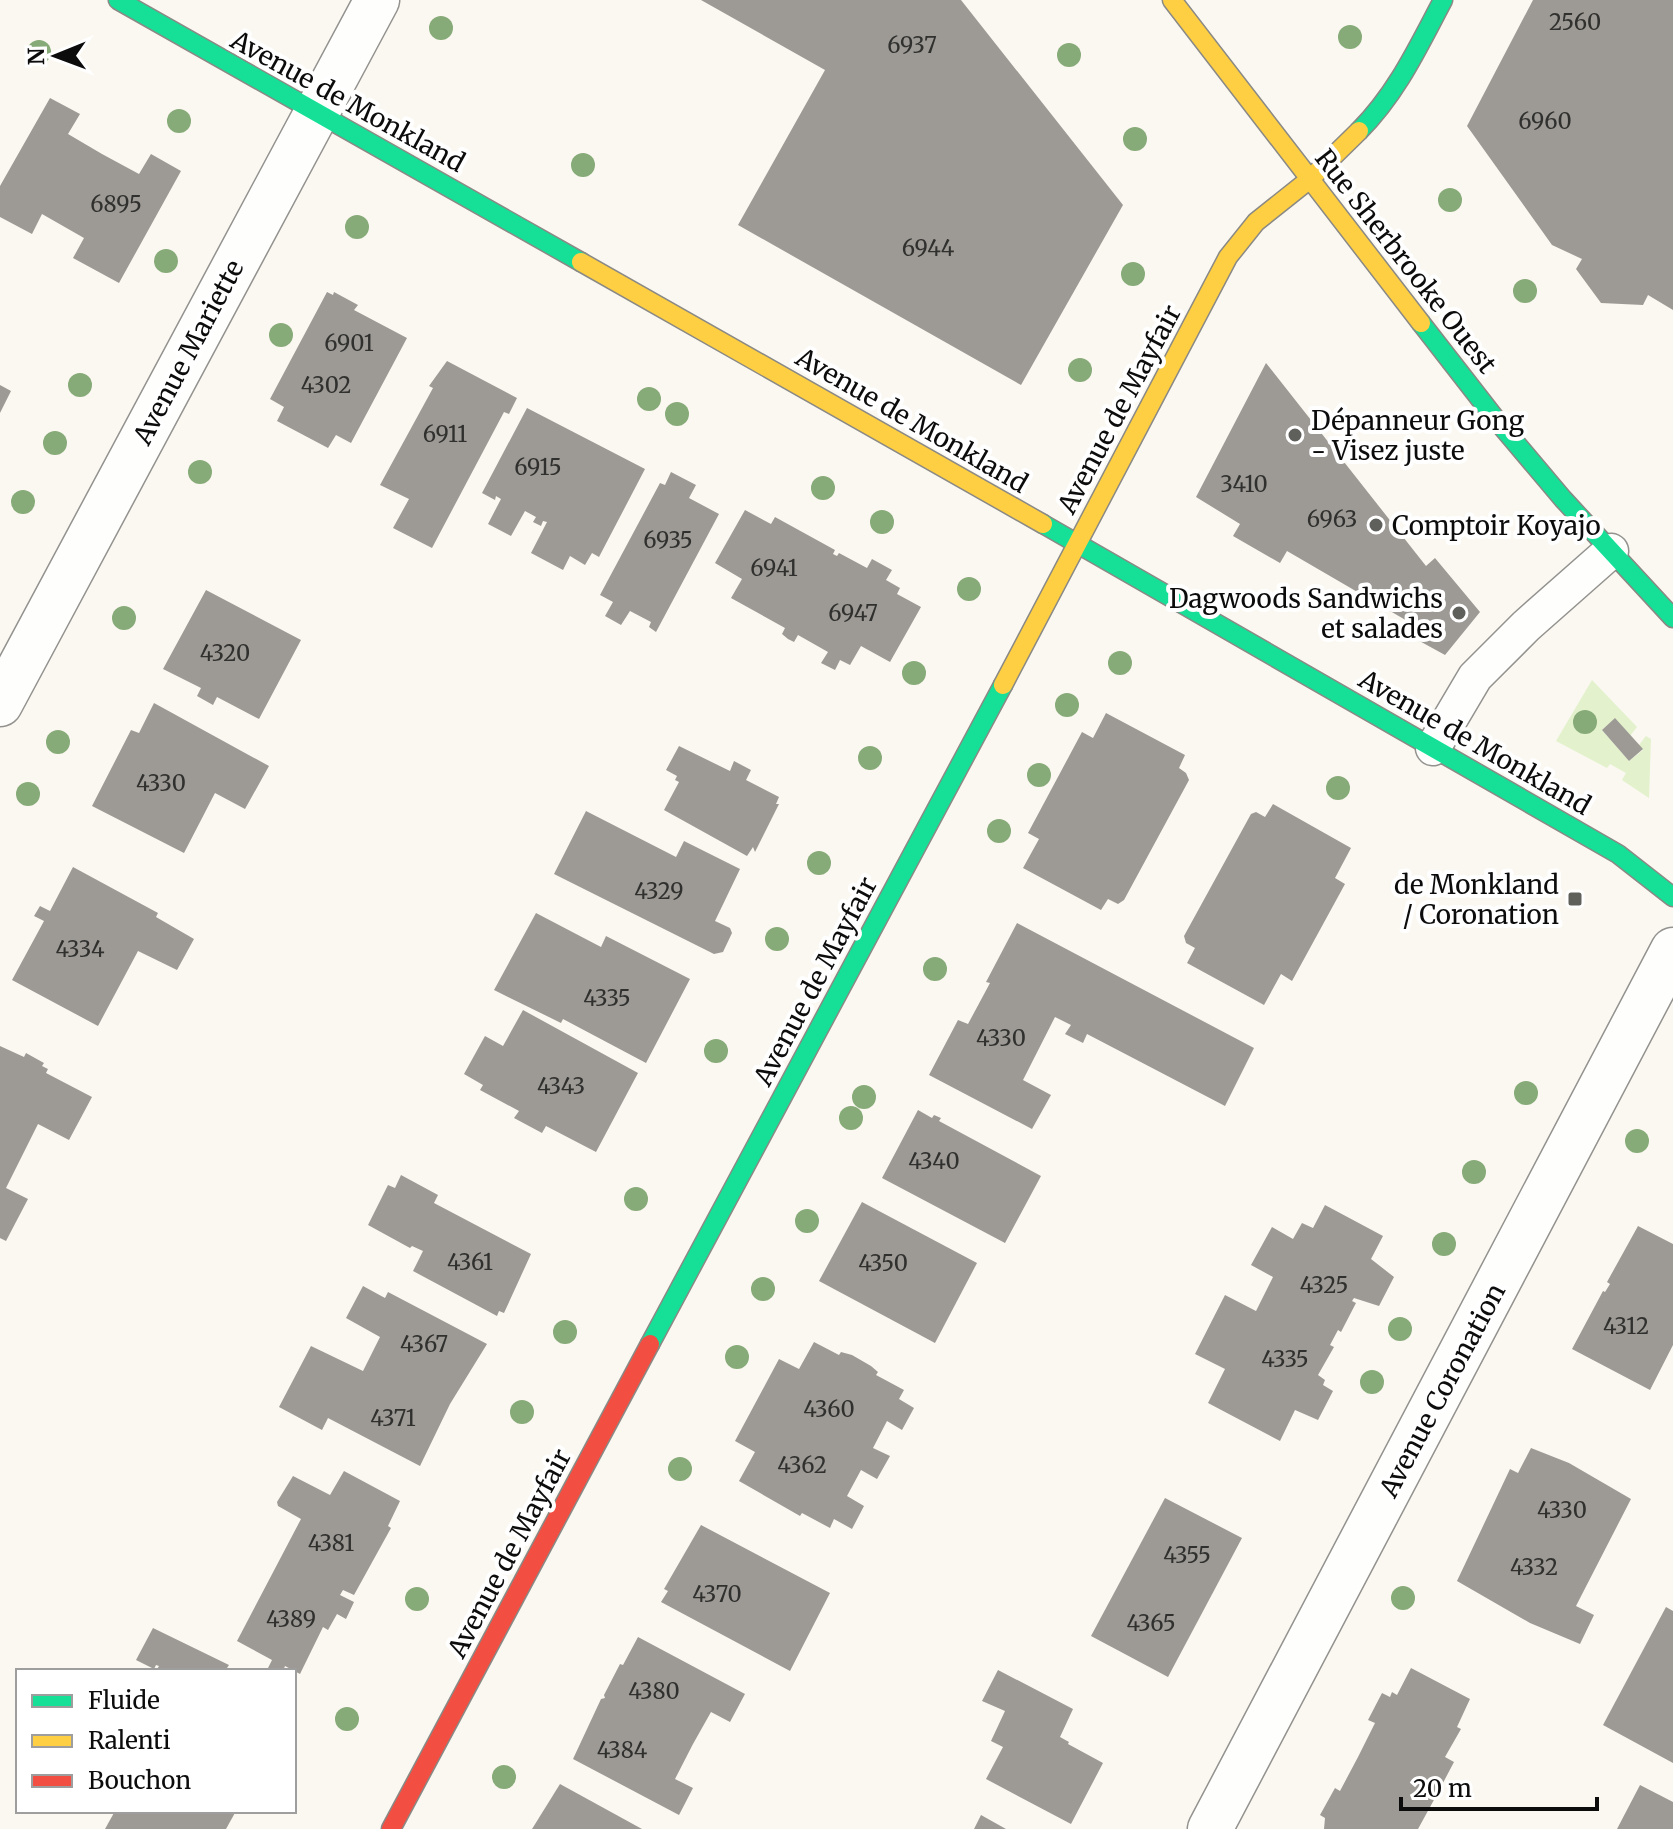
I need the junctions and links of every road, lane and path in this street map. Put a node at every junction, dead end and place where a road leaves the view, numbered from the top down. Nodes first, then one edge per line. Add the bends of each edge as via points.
1 (118, 0) edge
2 (377, 0) edge
3 (1172, 0) edge
4 (1443, 0) edge
5 (316, 112) junction
6 (1310, 179) junction
7 (1078, 545) junction
8 (1611, 551) junction
9 (1673, 618) edge
10 (0, 704) edge
11 (1433, 748) junction
12 (1673, 897) edge
13 (1673, 950) edge
14 (391, 1829) edge
15 (1210, 1829) edge

1 - 5 street, Avenue de Monkland
2 - 5 street, Avenue Mariette
3 - 6 street, Rue Sherbrooke Ouest
4 - 6 street, Avenue de Mayfair via 1388,99
5 - 7 street, Avenue de Monkland
5 - 10 street, Avenue Mariette
6 - 7 street, Avenue de Mayfair via 1256,222 1228,257
6 - 8 street, Rue Sherbrooke Ouest via 1498,422
7 - 11 street, Avenue de Monkland
7 - 14 street, Avenue de Mayfair
8 - 9 street, Rue Sherbrooke Ouest
8 - 11 lane via 1475,677
11 - 12 street, Avenue de Monkland via 1618,854
13 - 15 street, Avenue Coronation

